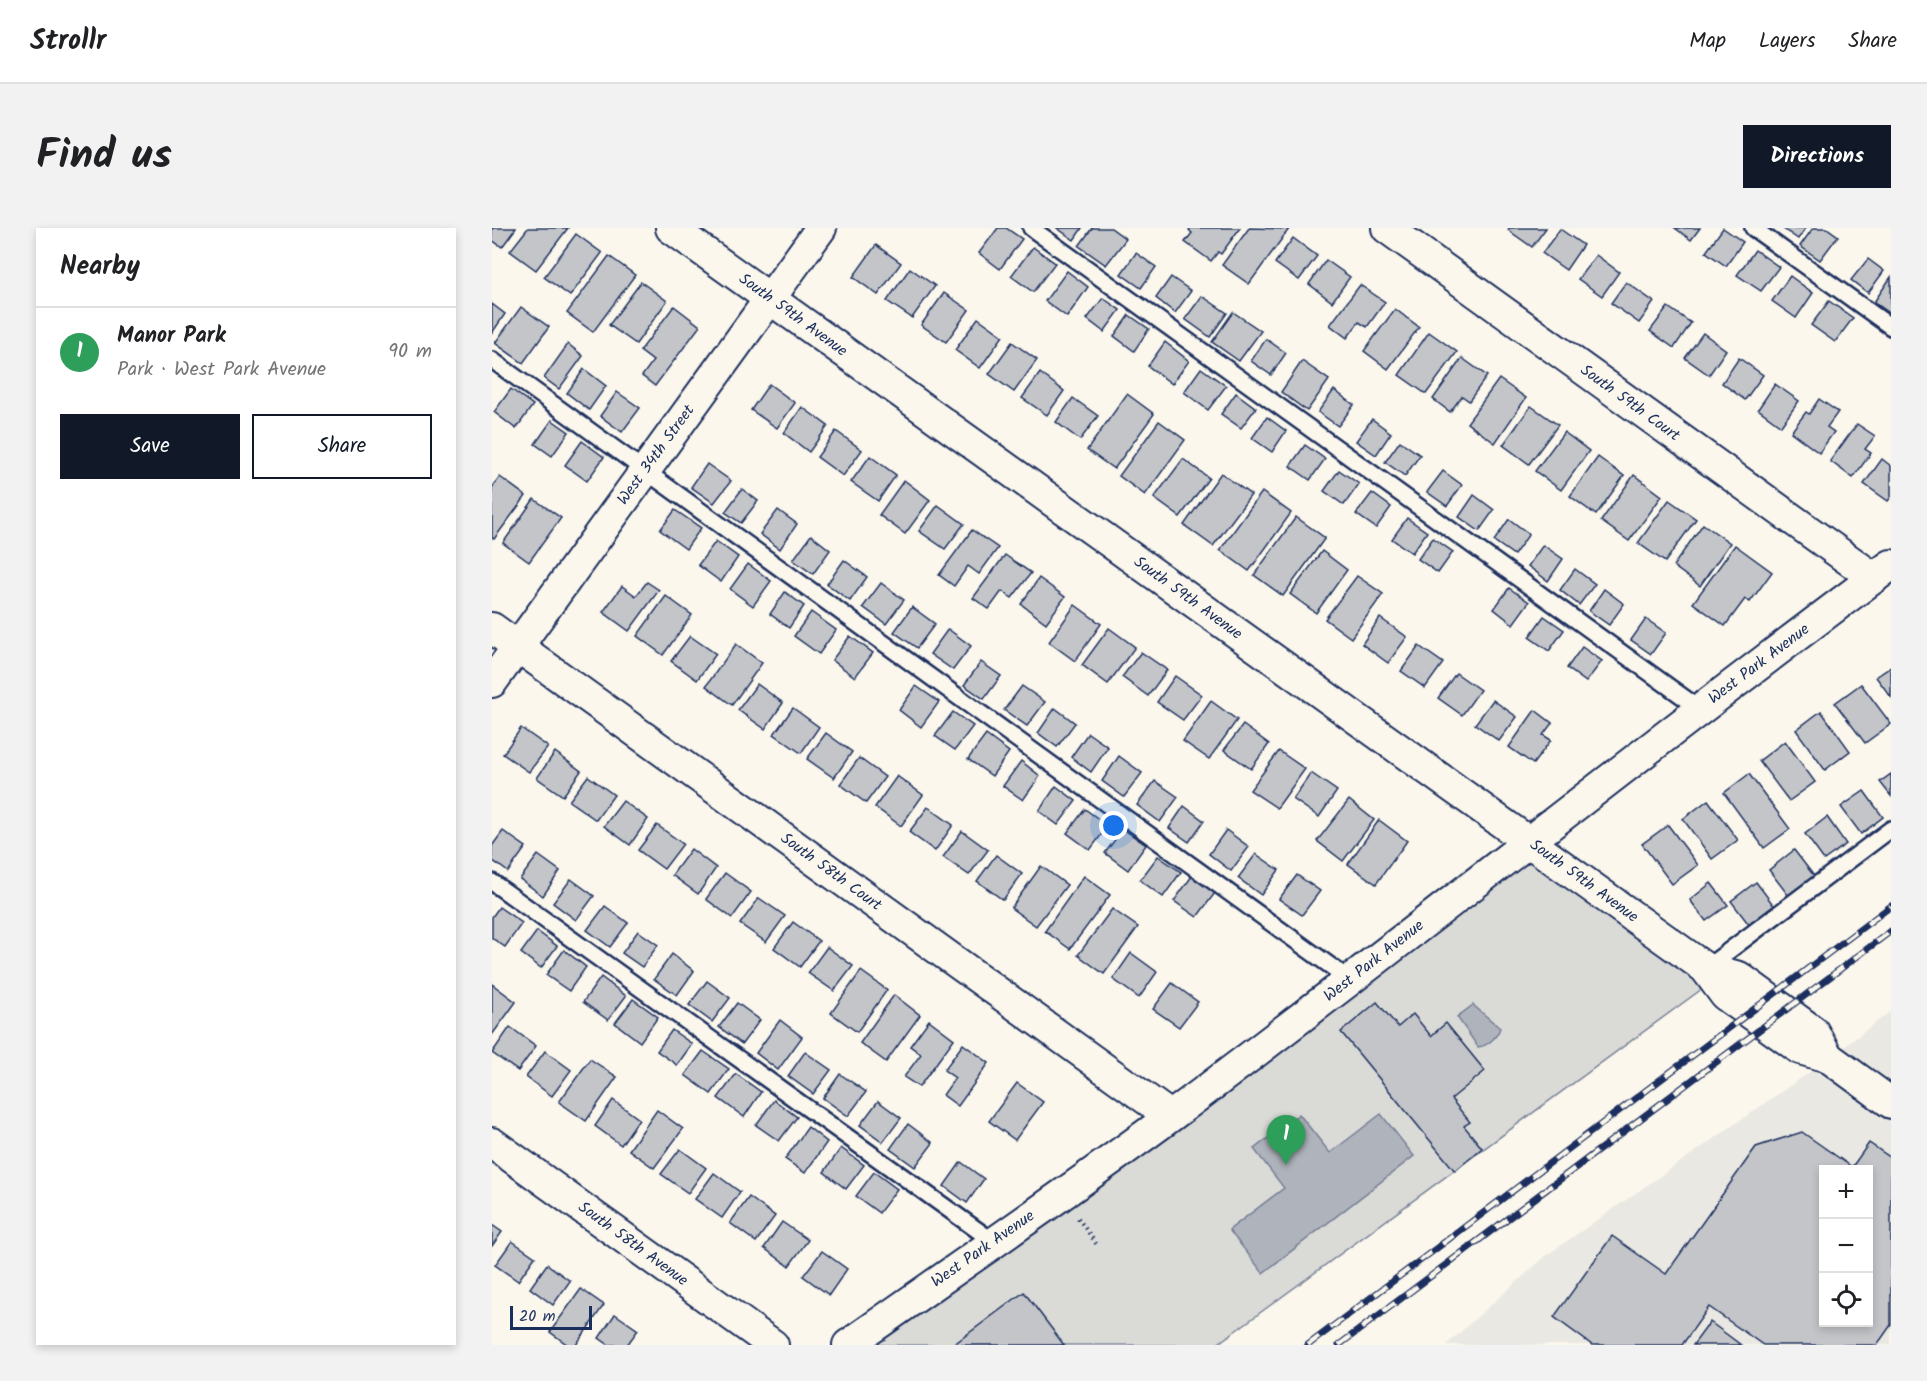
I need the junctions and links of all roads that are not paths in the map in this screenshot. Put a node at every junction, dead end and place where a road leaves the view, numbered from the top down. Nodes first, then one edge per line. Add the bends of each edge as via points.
1 (671, 228) edge
2 (820, 228) edge
3 (1031, 228) edge
4 (1387, 228) edge
5 (1753, 228) edge
6 (770, 298) junction
7 (1891, 327) edge
8 (492, 360) edge
9 (645, 471) junction
10 (1882, 572) edge
11 (492, 628) edge
12 (518, 647) junction
13 (492, 682) edge
14 (1700, 709) junction
15 (1891, 829) edge
16 (1528, 842) junction
17 (492, 882) edge
18 (1706, 969) junction
19 (1350, 980) junction
20 (1891, 1103) edge
21 (1170, 1116) junction
22 (492, 1143) edge
23 (994, 1242) junction
24 (773, 1345) edge
25 (848, 1345) edge

1 - 6 street, South 59th Avenue
2 - 6 street, West 34th Street
3 - 14 lane
4 - 10 street, South 59th Court
5 - 7 lane
6 - 9 street, West 34th Street
6 - 16 street, South 59th Avenue
8 - 9 lane
9 - 12 street, West 34th Street
9 - 19 lane
10 - 14 street, West Park Avenue
11 - 12 street, South 58th Court
12 - 13 street, West 34th Street
12 - 21 street, South 58th Court
14 - 16 street, West Park Avenue
15 - 18 lane
16 - 18 street, South 59th Avenue
16 - 19 street, West Park Avenue
17 - 23 lane
18 - 20 street, South 59th Avenue via 1739,977 1813,1031 1828,1058
19 - 21 street, West Park Avenue
21 - 23 street, West Park Avenue
22 - 24 street, South 58th Avenue
23 - 25 street, West Park Avenue

